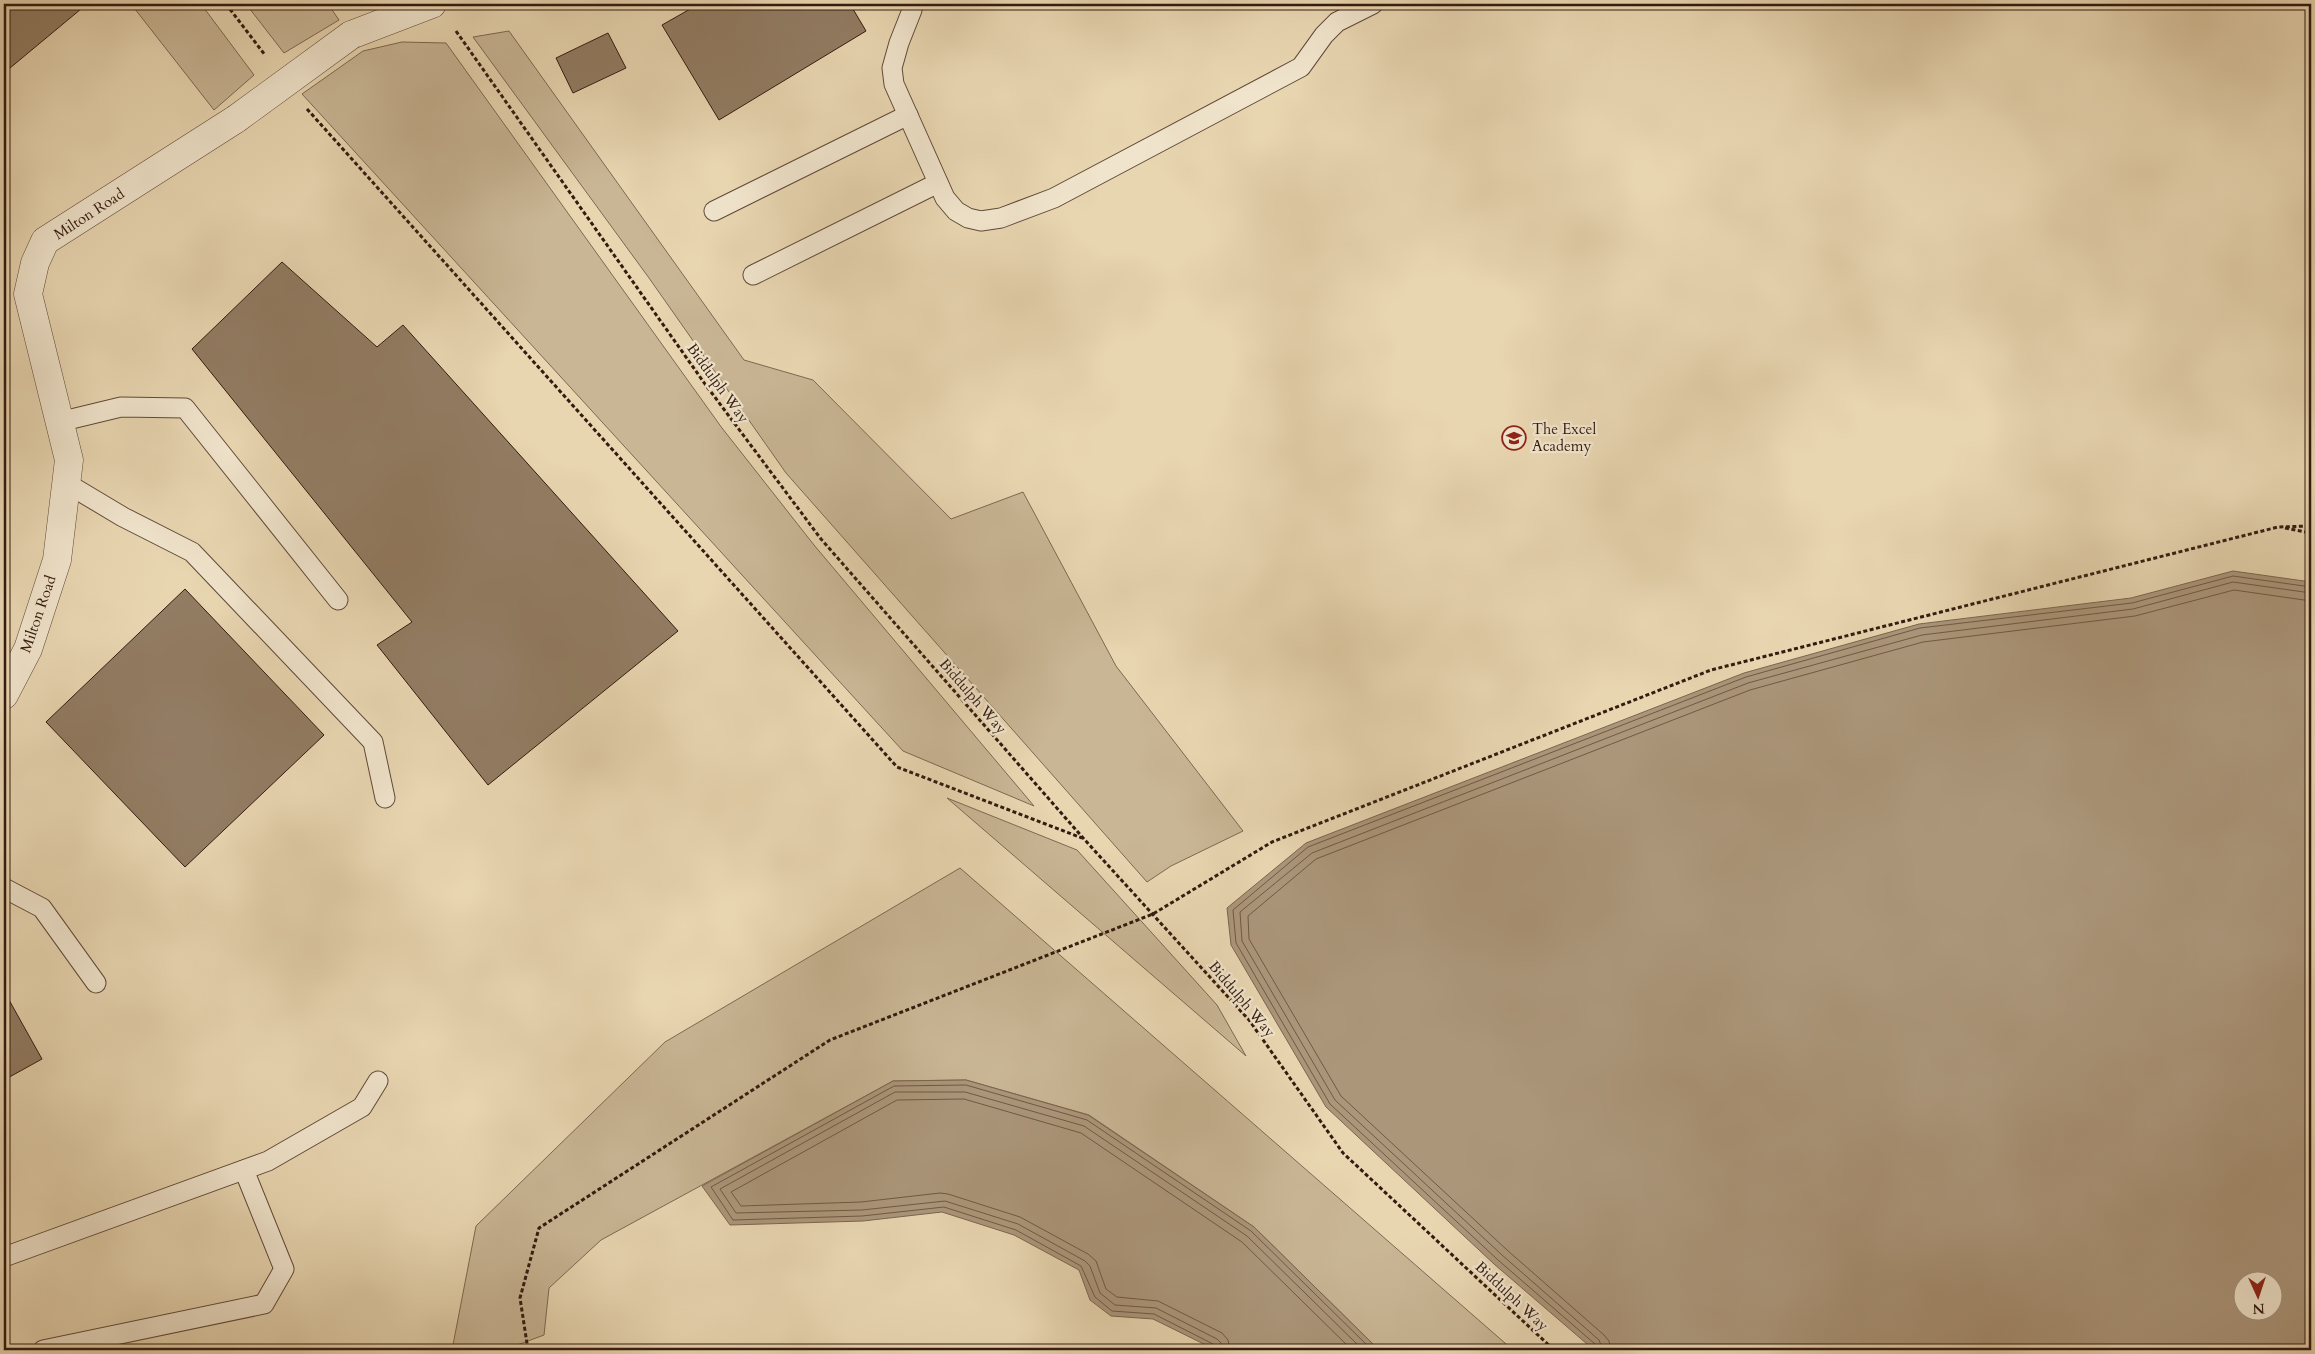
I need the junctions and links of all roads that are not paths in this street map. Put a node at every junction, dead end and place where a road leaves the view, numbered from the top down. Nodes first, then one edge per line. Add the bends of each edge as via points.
1 (432, 4) edge
2 (911, 4) edge
3 (1373, 4) edge
4 (908, 115) junction
5 (938, 183) junction
6 (714, 211) dead end
7 (753, 275) dead end
8 (59, 422) junction
9 (66, 483) junction
10 (338, 600) dead end
11 (4, 696) edge
12 (385, 798) dead end
13 (4, 888) edge
14 (96, 983) dead end
15 (378, 1081) dead end
16 (244, 1170) junction
17 (4, 1257) edge
18 (43, 1350) edge

1 - 8 street, Milton Road, bridge via 351,35 236,119 45,242 34,263 28,294
2 - 4 lane via 912,10 892,68 894,84
3 - 5 lane via 1337,22 1301,67 1054,198 1001,218 981,221 956,211
4 - 5 lane
4 - 6 lane
5 - 7 lane
8 - 9 street, Milton Road via 68,460
8 - 10 lane via 121,408 185,408
9 - 11 street, Milton Road via 57,560 28,649
9 - 12 lane via 123,518 192,552 373,742
13 - 14 lane via 42,908
15 - 16 lane via 362,1107 268,1162
16 - 17 lane
16 - 18 lane via 284,1269 264,1304

